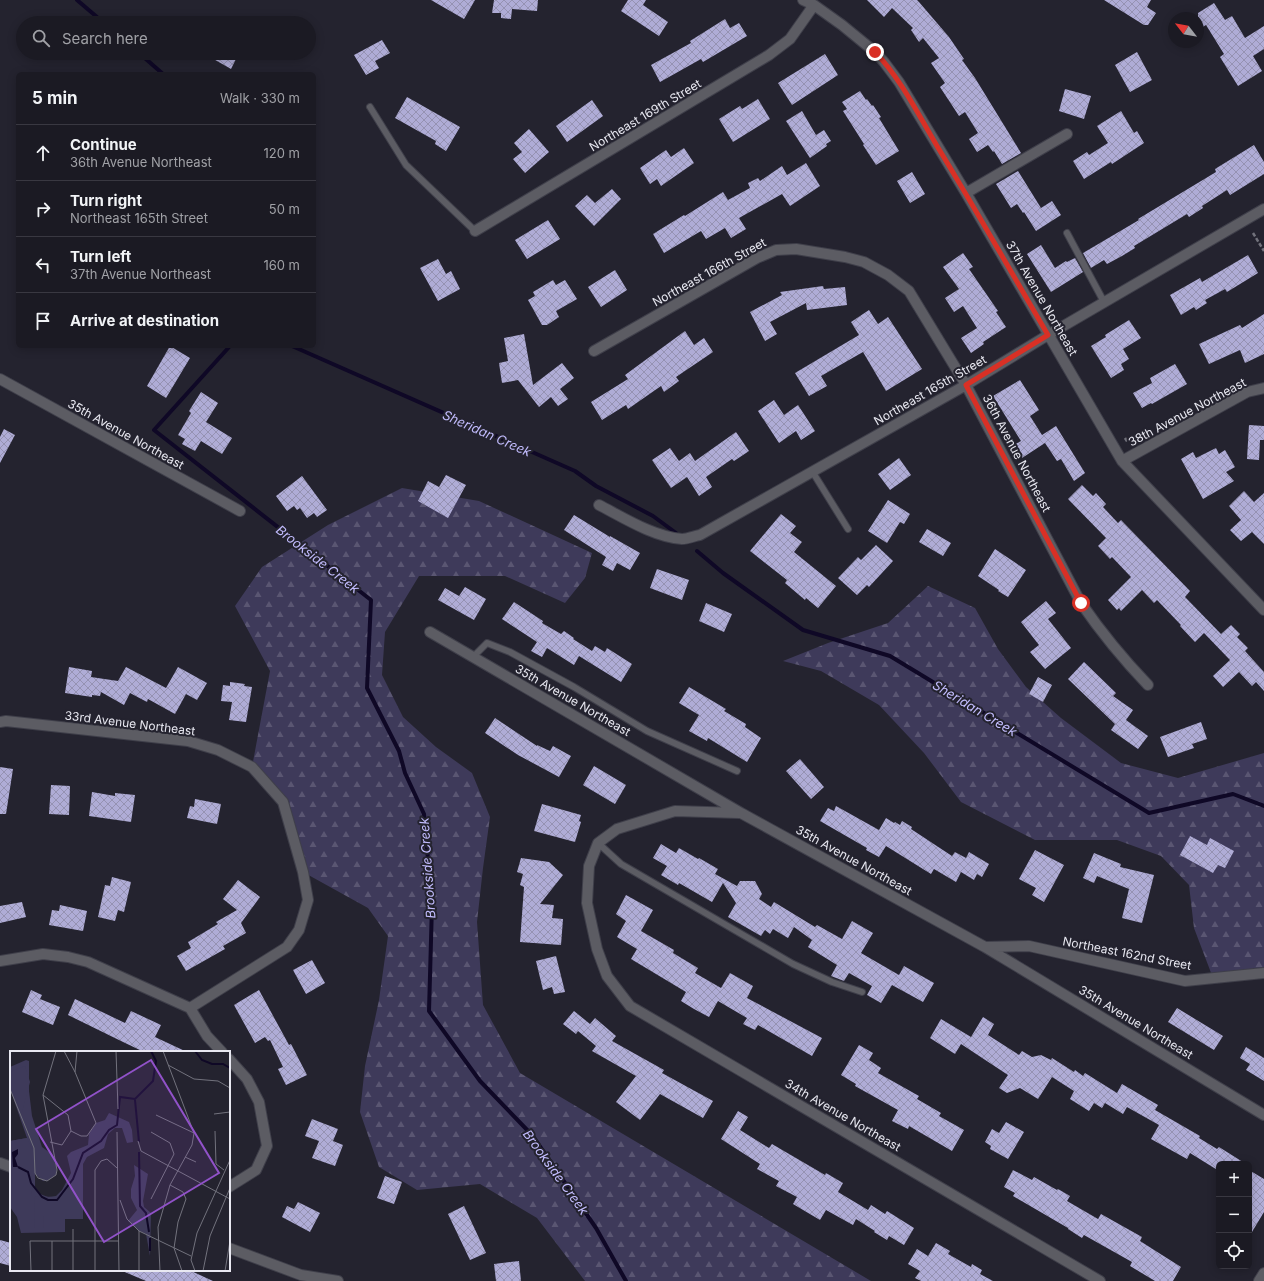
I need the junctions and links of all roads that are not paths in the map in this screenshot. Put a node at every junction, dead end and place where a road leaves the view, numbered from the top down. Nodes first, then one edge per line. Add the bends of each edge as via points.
1 (803, 0) edge
2 (814, 5) junction
3 (370, 107) dead end
4 (1067, 134) dead end
5 (966, 193) junction
6 (1264, 209) edge
7 (475, 231) joint
8 (1067, 233) dead end
9 (845, 256) joint
10 (1104, 302) junction
11 (1048, 335) junction
12 (594, 351) dead end
13 (0, 379) edge
14 (966, 385) junction
15 (1264, 388) edge
16 (1122, 461) junction
17 (812, 471) junction
18 (599, 506) dead end
19 (240, 511) dead end
20 (848, 529) dead end
21 (1264, 610) edge
22 (430, 632) dead end
23 (472, 657) junction
24 (1148, 685) dead end
25 (0, 722) edge
26 (737, 770) dead end
27 (741, 813) junction
28 (598, 843) junction
29 (985, 947) junction
30 (0, 961) edge
31 (1264, 973) edge
32 (862, 992) dead end
33 (190, 1008) junction
34 (221, 1051) edge
35 (230, 1061) edge
36 (1264, 1115) edge
37 (0, 1163) edge
38 (10, 1167) edge
39 (230, 1186) edge
40 (230, 1248) edge
41 (1264, 1273) edge
42 (338, 1281) edge
43 (1100, 1281) edge
44 (1259, 1281) edge

1 - 2 street, 37th Avenue Northeast
2 - 5 street, 37th Avenue Northeast via 842,25 884,62
2 - 7 street, Northeast 169th Street via 790,39 769,55
3 - 7 lane via 406,164
4 - 5 street
5 - 11 street, 37th Avenue Northeast
6 - 10 street, Northeast 165th Street
8 - 10 lane
9 - 12 street, Northeast 166th Street via 796,249 776,250 757,258
9 - 14 street, 36th Avenue Northeast via 864,262 888,275 909,291
10 - 11 street, Northeast 165th Street
11 - 14 street, Northeast 165th Street
11 - 16 street, 37th Avenue Northeast
13 - 19 street, 35th Avenue Northeast
14 - 17 street, Northeast 165th Street
14 - 24 street, 36th Avenue Northeast via 1081,603 1097,627
15 - 16 street, 38th Avenue Northeast via 1248,392
16 - 21 street, 37th Avenue Northeast
17 - 18 street, Northeast 165th Street via 700,534 684,539 665,536
17 - 20 lane
22 - 23 street, 35th Avenue Northeast
23 - 26 lane via 487,643 510,652 647,730
23 - 27 street, 35th Avenue Northeast
25 - 33 street, 33rd Avenue Northeast via 188,741 218,750 252,767 283,802 303,872 308,900 299,930 287,947
27 - 28 street via 675,811 617,829
27 - 29 street, 35th Avenue Northeast
28 - 32 lane via 621,864 793,964 832,982
28 - 43 street, 34th Avenue Northeast via 589,866 587,903 597,949 607,976 630,1006
29 - 31 street, Northeast 162nd Street via 1029,946 1185,980
29 - 36 street, 35th Avenue Northeast
30 - 33 street via 43,954 68,957 88,962
33 - 34 street via 207,1036
35 - 39 street via 247,1079 259,1102 267,1146 256,1170
37 - 38 street
40 - 42 street via 301,1276
41 - 44 street

